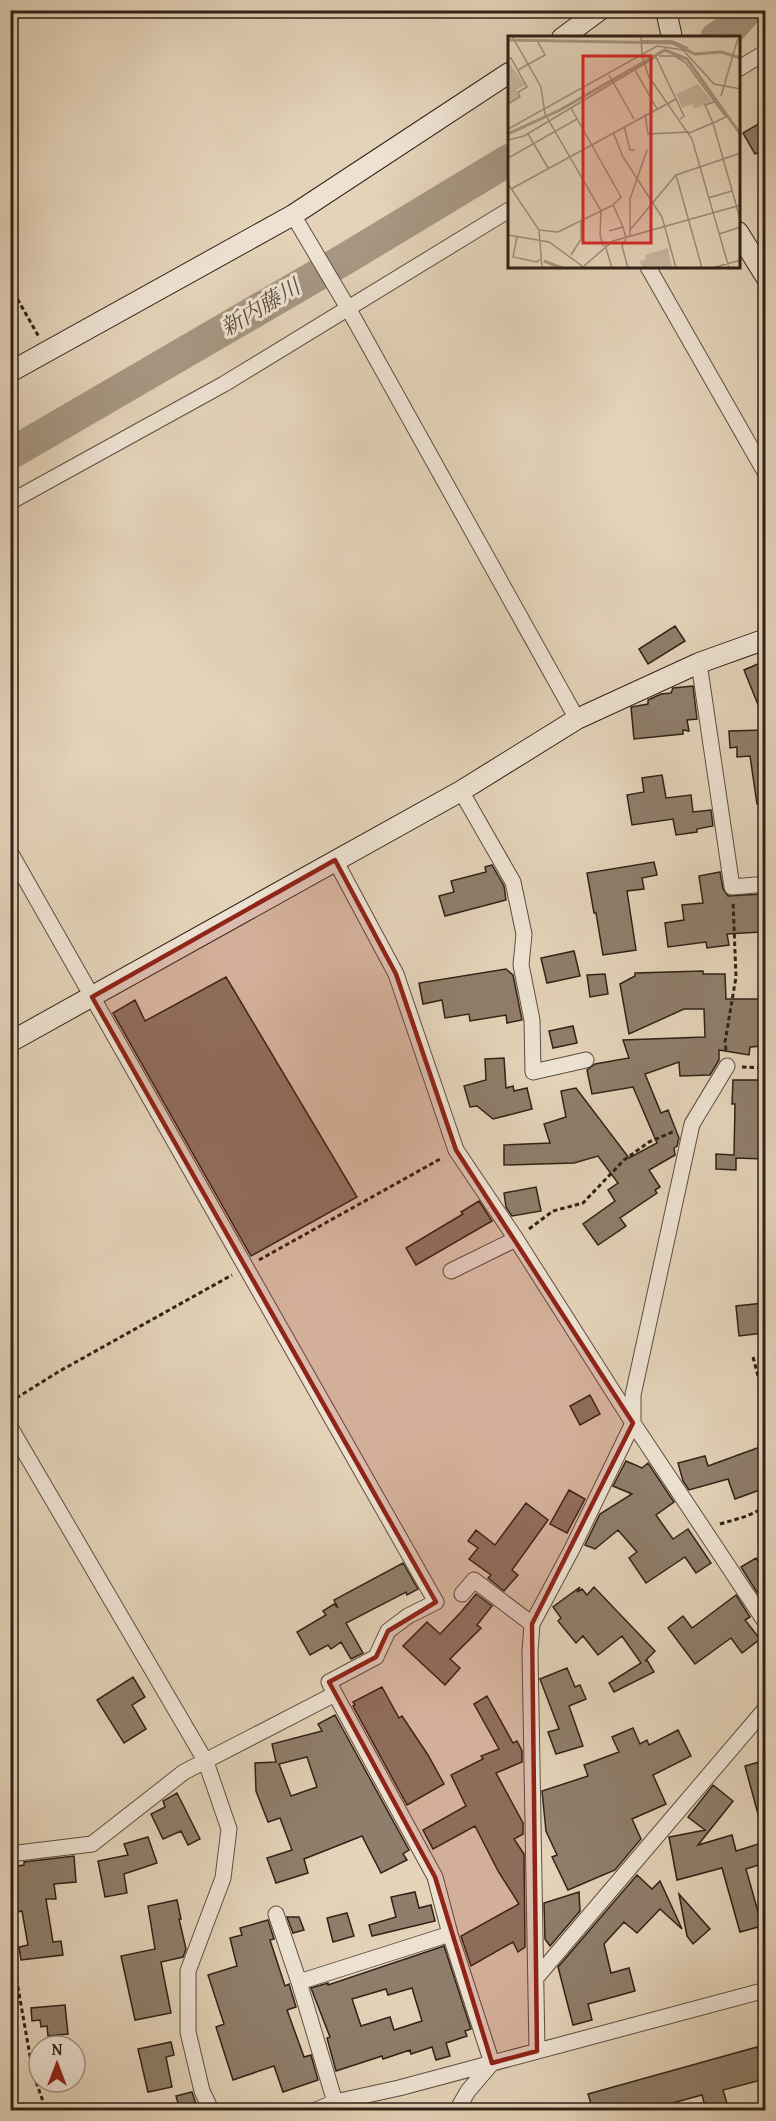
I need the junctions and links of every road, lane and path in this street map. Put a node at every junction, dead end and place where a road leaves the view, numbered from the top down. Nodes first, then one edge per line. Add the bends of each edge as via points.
1 (600, 10) edge
2 (666, 10) edge
3 (565, 36) edge
4 (672, 36) edge
5 (765, 52) edge
6 (740, 68) edge
7 (508, 74) edge
8 (508, 211) edge
9 (293, 215) junction
10 (740, 235) edge
11 (649, 268) edge
12 (765, 277) edge
13 (10, 286) edge
14 (348, 308) junction
15 (47, 352) junction
16 (10, 372) edge
17 (765, 474) edge
18 (10, 502) edge
19 (765, 639) edge
20 (699, 663) junction
21 (577, 719) junction
22 (461, 791) junction
23 (10, 852) edge
24 (335, 860) junction
25 (765, 884) edge
26 (732, 887) junction
27 (92, 997) junction
28 (10, 1042) edge
29 (586, 1060) dead end
30 (727, 1066) junction
31 (765, 1068) edge
32 (692, 1124) junction
33 (516, 1239) junction
34 (451, 1271) dead end
35 (753, 1357) dead end
36 (765, 1406) edge
37 (633, 1423) junction
38 (10, 1427) edge
39 (765, 1507) edge
40 (703, 1529) junction
41 (462, 1594) dead end
42 (765, 1623) edge
43 (532, 1624) junction
44 (335, 1695) junction
45 (765, 1708) edge
46 (206, 1762) junction
47 (10, 1854) edge
48 (276, 1914) dead end
49 (450, 1934) junction
50 (10, 1942) edge
51 (536, 1978) junction
52 (299, 1982) junction
53 (765, 1990) edge
54 (537, 2051) junction
55 (492, 2063) junction
56 (335, 2102) junction
57 (45, 2110) edge
58 (211, 2110) edge
59 (316, 2110) edge
60 (457, 2110) edge

1 - 3 street
2 - 4 street
5 - 6 street
7 - 9 street
8 - 14 street
9 - 14 street
9 - 15 street
10 - 12 street
11 - 17 street
13 - 15 path
14 - 18 street via 224,384
14 - 21 street
15 - 16 street
19 - 20 street
20 - 21 street
20 - 26 street
21 - 22 street
22 - 24 street
22 - 29 street via 513,882 524,934 521,965 532,1020 533,1071
23 - 27 street
24 - 27 street
24 - 33 street via 396,974 456,1150
25 - 26 street
26 - 30 path via 736,977 726,1042
27 - 28 street
27 - 44 street via 436,1602 388,1631 376,1657 328,1682
30 - 31 path
30 - 32 street
32 - 33 path via 649,1142 624,1160 583,1203 553,1211
32 - 37 street via 633,1395
33 - 34 street
33 - 37 street
35 - 36 path
37 - 40 street
37 - 43 street
38 - 46 street
39 - 40 path
40 - 42 street
41 - 43 street via 474,1580
43 - 51 street
44 - 46 street
44 - 49 street via 435,1877
45 - 51 street
46 - 47 street via 184,1772 92,1844
46 - 58 street via 229,1829 223,1878 188,1971 188,2032 202,2091
48 - 52 street
49 - 52 street
49 - 55 street
50 - 57 path via 33,2073
51 - 54 street
52 - 56 street
53 - 54 street
54 - 55 street
55 - 56 street
55 - 60 street
56 - 59 street

